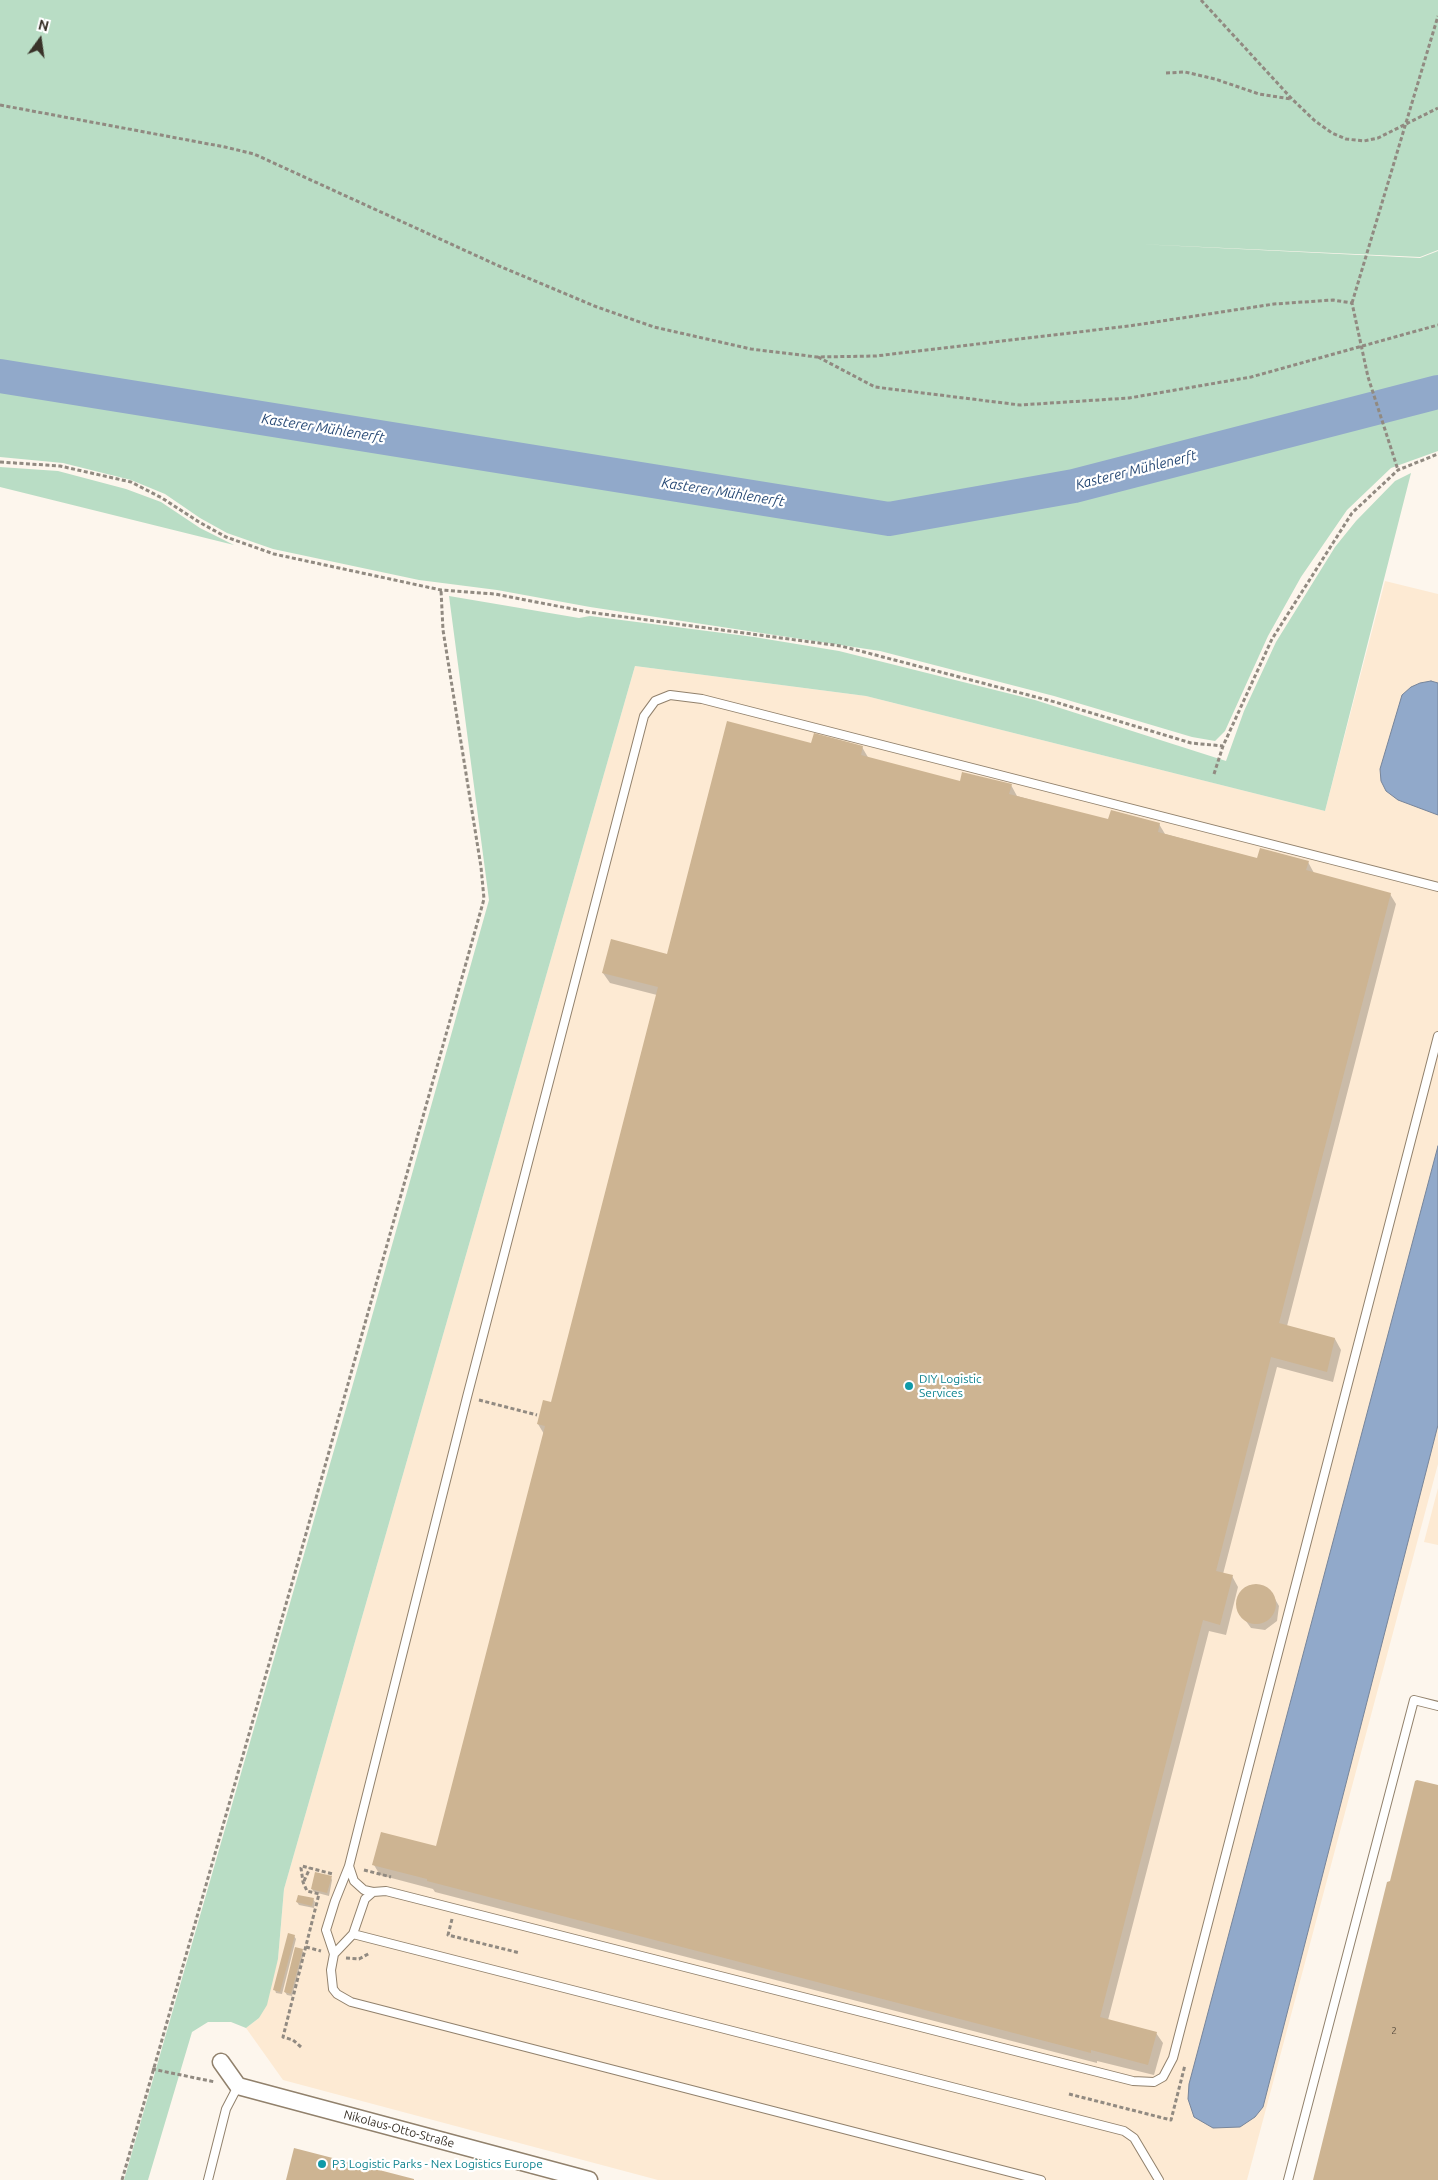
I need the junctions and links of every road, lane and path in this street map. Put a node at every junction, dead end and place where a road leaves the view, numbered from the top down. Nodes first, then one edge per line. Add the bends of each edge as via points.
1 (1201, 0) edge
2 (1438, 16) edge
3 (1166, 73) dead end
4 (1292, 99) junction
5 (0, 105) edge
6 (1438, 108) edge
7 (1407, 124) junction
8 (1352, 303) junction
9 (1438, 325) edge
10 (1361, 345) junction
11 (817, 357) junction
12 (1438, 454) edge
13 (0, 462) edge
14 (1398, 470) junction
15 (441, 590) junction
16 (1223, 746) junction
17 (1214, 774) dead end
18 (1438, 887) edge
19 (1438, 1036) edge
20 (467, 1397) junction
21 (537, 1415) dead end
22 (1438, 1706) edge
23 (348, 1866) junction
24 (310, 1868) dead end
25 (303, 1882) dead end
26 (373, 1892) junction
27 (319, 1898) dead end
28 (455, 1908) junction
29 (353, 1934) junction
30 (520, 1953) dead end
31 (334, 1954) junction
32 (301, 2047) dead end
33 (221, 2062) dead end
34 (152, 2069) junction
35 (238, 2086) junction
36 (122, 2180) edge
37 (208, 2180) edge
38 (590, 2180) edge
39 (1041, 2180) edge
40 (1159, 2180) edge
41 (1288, 2180) edge

1 - 4 path
2 - 7 path
3 - 4 path via 1185,72 1259,94
4 - 7 path via 1315,121 1346,139 1364,141 1378,138
5 - 11 path via 254,154 597,308 654,327 720,342
6 - 7 path
7 - 8 path
8 - 10 path
8 - 11 path via 1333,300 1274,304 994,343 876,356
9 - 10 path
10 - 11 path via 1251,377 1129,398 1020,404 875,387
10 - 14 path
12 - 14 path
13 - 15 path via 60,466 131,482 226,537 274,554
14 - 16 path via 1352,513 1272,638
15 - 16 path via 495,594 588,612 841,646 1056,702 1191,744
15 - 34 path via 444,630 484,899
16 - 17 path
18 - 20 lane via 702,699 678,694 662,698 651,705 644,716
19 - 28 lane via 1173,2058 1162,2077 1154,2082 1133,2081
20 - 21 path
20 - 23 lane
22 - 41 lane via 1414,1700
23 - 26 lane via 354,1881
23 - 31 lane via 326,1930
24 - 25 path
26 - 28 lane via 394,1893
26 - 29 lane via 362,1904
27 - 32 path via 283,2037 294,2040
28 - 30 path via 448,1935
29 - 31 lane
29 - 40 lane via 1124,2131 1134,2138
31 - 39 lane via 331,1970 334,1989 351,2002
33 - 35 street
34 - 35 path
34 - 36 path
35 - 37 lane via 226,2109
35 - 38 street, Nikolaus-Otto-Straße

